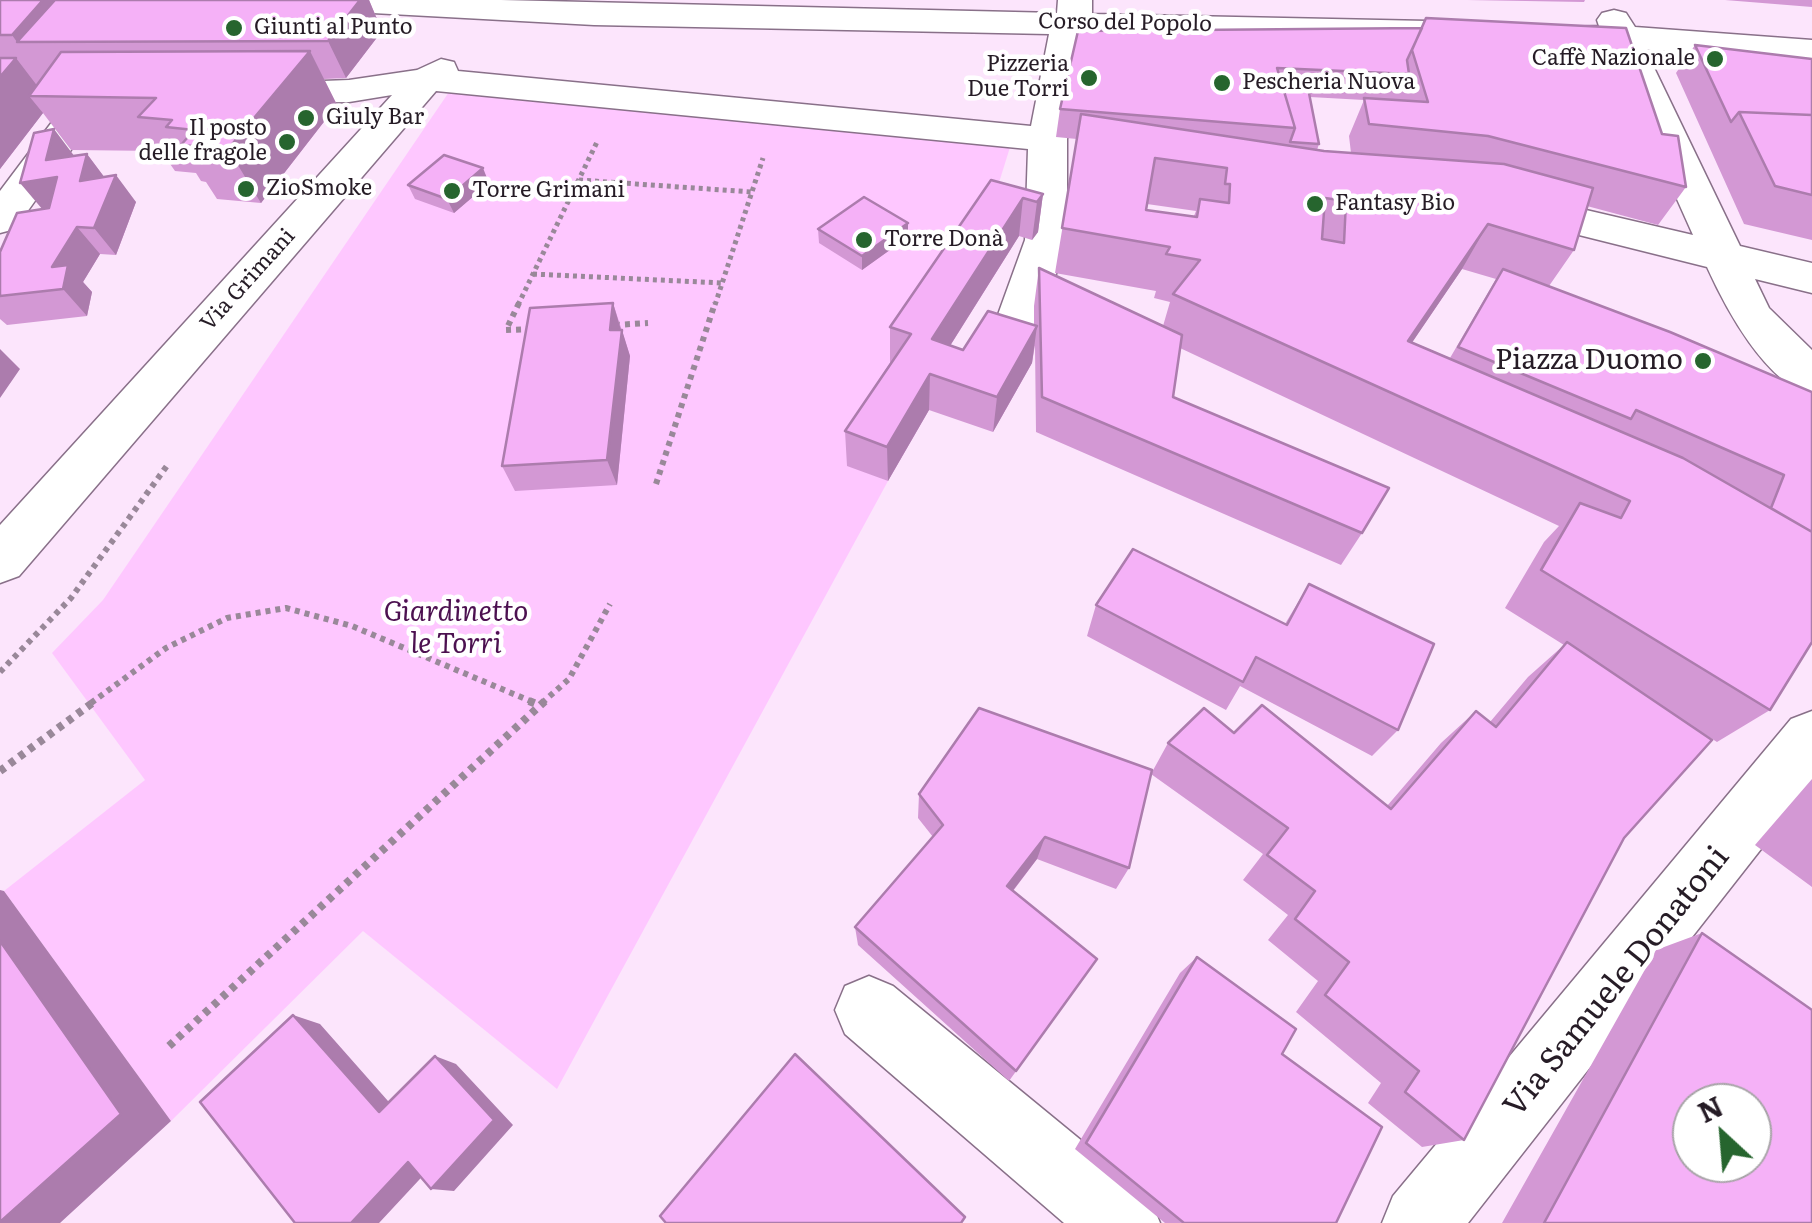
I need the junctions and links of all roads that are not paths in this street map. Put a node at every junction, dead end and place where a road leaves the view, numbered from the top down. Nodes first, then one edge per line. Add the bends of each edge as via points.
1 (317, 0) edge
2 (1604, 0) edge
3 (512, 6) edge
4 (792, 9) edge
5 (1074, 11) edge
6 (1470, 32) edge
7 (1530, 34) edge
8 (1623, 36) junction
9 (1812, 51) edge
10 (427, 79) junction
11 (223, 92) edge
12 (74, 94) edge
13 (1060, 149) junction
14 (1467, 195) edge
15 (0, 220) edge
16 (1724, 258) junction
17 (1812, 278) edge
18 (1010, 345) edge
19 (1812, 379) edge
20 (0, 560) edge
21 (1812, 738) edge
22 (869, 1010) dead end
23 (1122, 1223) edge
24 (1420, 1223) edge

1 - 3 street, Corso del Popolo
2 - 8 street
3 - 4 street, Corso del Popolo
3 - 10 street, Via Grimani
4 - 5 street, Corso del Popolo
5 - 6 street, Corso del Popolo
5 - 13 street via 1065,37
7 - 8 street
8 - 9 street
8 - 16 street
10 - 11 street via 349,91
10 - 13 street
10 - 20 street, Via Grimani
12 - 15 street
13 - 18 street via 1046,240
14 - 16 street
16 - 17 street
16 - 19 street via 1751,316
21 - 24 street, Via Samuele Donatoni
22 - 23 street

